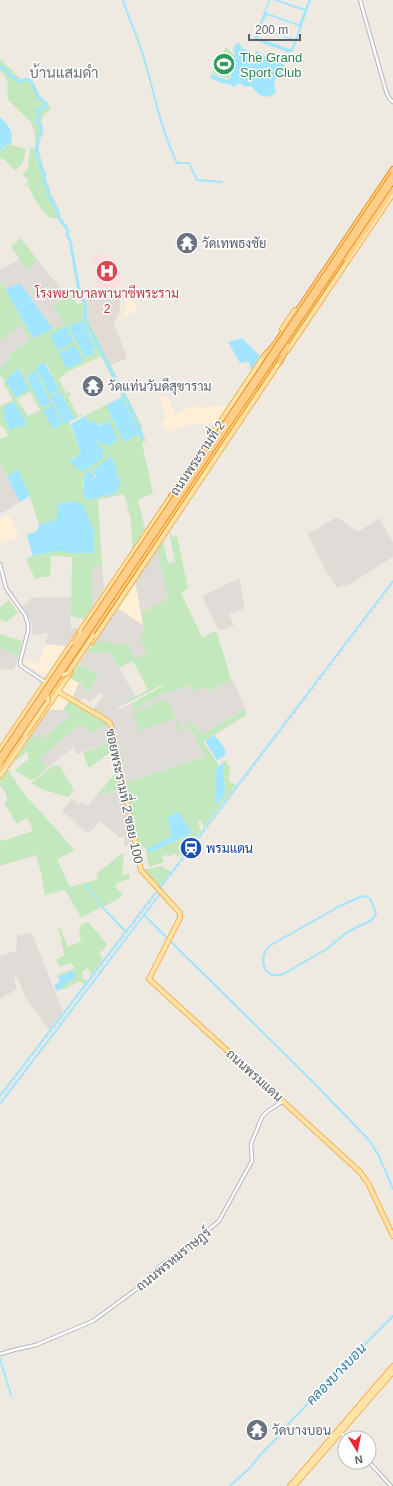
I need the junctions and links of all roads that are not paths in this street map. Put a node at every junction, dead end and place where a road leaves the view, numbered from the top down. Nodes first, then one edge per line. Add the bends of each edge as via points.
1 (360, 0) edge
2 (393, 102) edge
3 (393, 167) edge
4 (393, 175) edge
5 (393, 181) edge
6 (393, 185) edge
7 (393, 189) edge
8 (393, 194) edge
9 (316, 283) junction
10 (326, 289) junction
11 (277, 341) junction
12 (265, 356) junction
13 (271, 356) junction
14 (278, 361) junction
15 (188, 479) junction
16 (193, 483) junction
17 (172, 496) junction
18 (183, 504) junction
19 (0, 564) edge
20 (108, 590) junction
21 (125, 593) junction
22 (45, 682) junction
23 (57, 691) junction
24 (0, 750) edge
25 (0, 753) edge
26 (0, 757) edge
27 (0, 763) edge
28 (1, 773) edge
29 (181, 915) joint
30 (283, 1101) junction
31 (393, 1236) edge
32 (0, 1354) edge
33 (393, 1366) edge
34 (393, 1372) edge
35 (342, 1430) edge
36 (337, 1436) edge
37 (376, 1470) edge
38 (290, 1486) edge
39 (294, 1486) edge
40 (391, 1486) edge

1 - 2 street via 386,92
3 - 9 highway, bridge
3 - 12 main road, ถนนพระรามที่ 2
4 - 13 highway, ถนนพระรามที่ 2
4 - 26 highway, bridge
5 - 27 highway, bridge
6 - 14 highway, ถนนพระรามที่ 2
7 - 10 highway
8 - 14 main road, ถนนพระรามที่ 2
9 - 10 highway, bridge via 323,282
9 - 11 highway, bridge
10 - 14 highway
11 - 12 highway
11 - 13 highway
12 - 17 main road, ถนนพระรามที่ 2
13 - 15 highway, ถนนพระรามที่ 2
14 - 16 highway, ถนนพระรามที่ 2
14 - 18 main road, ถนนพระรามที่ 2
15 - 17 highway
15 - 26 highway, ถนนพระรามที่ 2
16 - 18 highway
16 - 28 highway, ถนนพระรามที่ 2
17 - 20 main road, ถนนพระรามที่ 2
18 - 21 main road, ถนนพระรามที่ 2
19 - 22 street via 6,588 28,624 21,666
20 - 21 main road, bridge via 58,667 61,674 68,673 118,599
20 - 22 main road, ถนนพระรามที่ 2
21 - 23 main road, ถนนพระรามที่ 2
22 - 24 main road, ถนนพระรามที่ 2
23 - 28 main road, ถนนพระรามที่ 2
23 - 29 main road, ซอยพระรามที่ 2 ซอย 100 via 111,725 141,870
25 - 28 main road, bridge via 39,696 46,695 48,701
29 - 30 main road, ถนนพรมแดน via 148,979
30 - 31 main road, ถนนพรมแดน via 360,1172 368,1183
30 - 32 street, ถนนพรหมราษฎร์ via 262,1116 251,1144 252,1161 219,1221 161,1265 138,1288 93,1321 36,1345
33 - 38 main road
34 - 35 main road
36 - 39 main road
37 - 40 street

